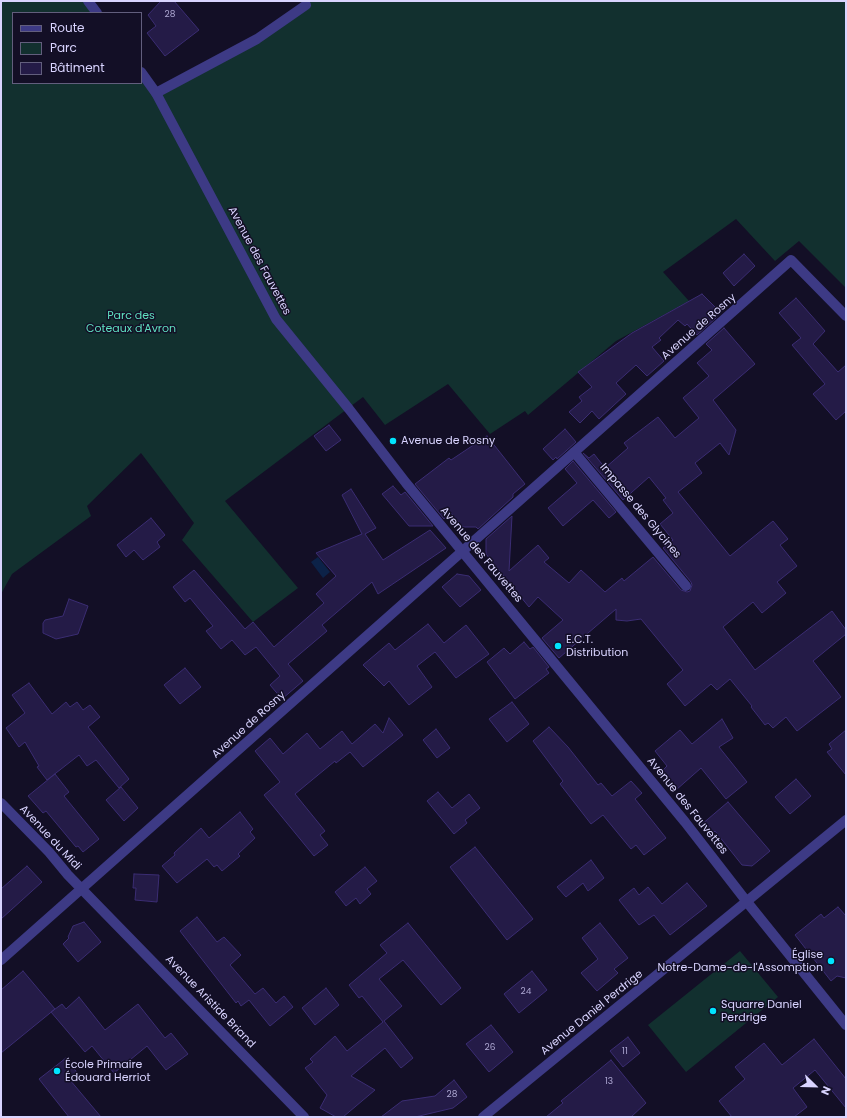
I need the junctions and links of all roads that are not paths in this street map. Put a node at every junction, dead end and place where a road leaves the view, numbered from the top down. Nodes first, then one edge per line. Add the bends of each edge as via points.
1 (88, 1) edge
2 (306, 5) dead end
3 (96, 12) edge
4 (142, 73) edge
5 (156, 93) junction
6 (846, 316) edge
7 (574, 452) junction
8 (463, 552) junction
9 (686, 586) dead end
10 (1, 803) edge
11 (846, 820) edge
12 (82, 889) junction
13 (747, 902) junction
14 (1, 960) edge
15 (846, 1025) edge
16 (304, 1117) edge
17 (483, 1117) edge

1 - 3 street
2 - 5 street via 257,39
4 - 5 street, Avenue des Fauvettes
5 - 8 street, Avenue des Fauvettes via 276,320
6 - 7 street, Avenue de Rosny via 791,260
7 - 8 street, Avenue de Rosny
7 - 9 street, Impasse des Glycines
8 - 12 street, Avenue de Rosny
8 - 13 street, Avenue des Fauvettes
10 - 12 street, Avenue du Midi
11 - 13 street, Avenue Daniel Perdrige
12 - 14 street, Avenue de Rosny
12 - 16 street, Avenue Aristide Briand
13 - 15 street, Avenue des Fauvettes
13 - 17 street, Avenue Daniel Perdrige

